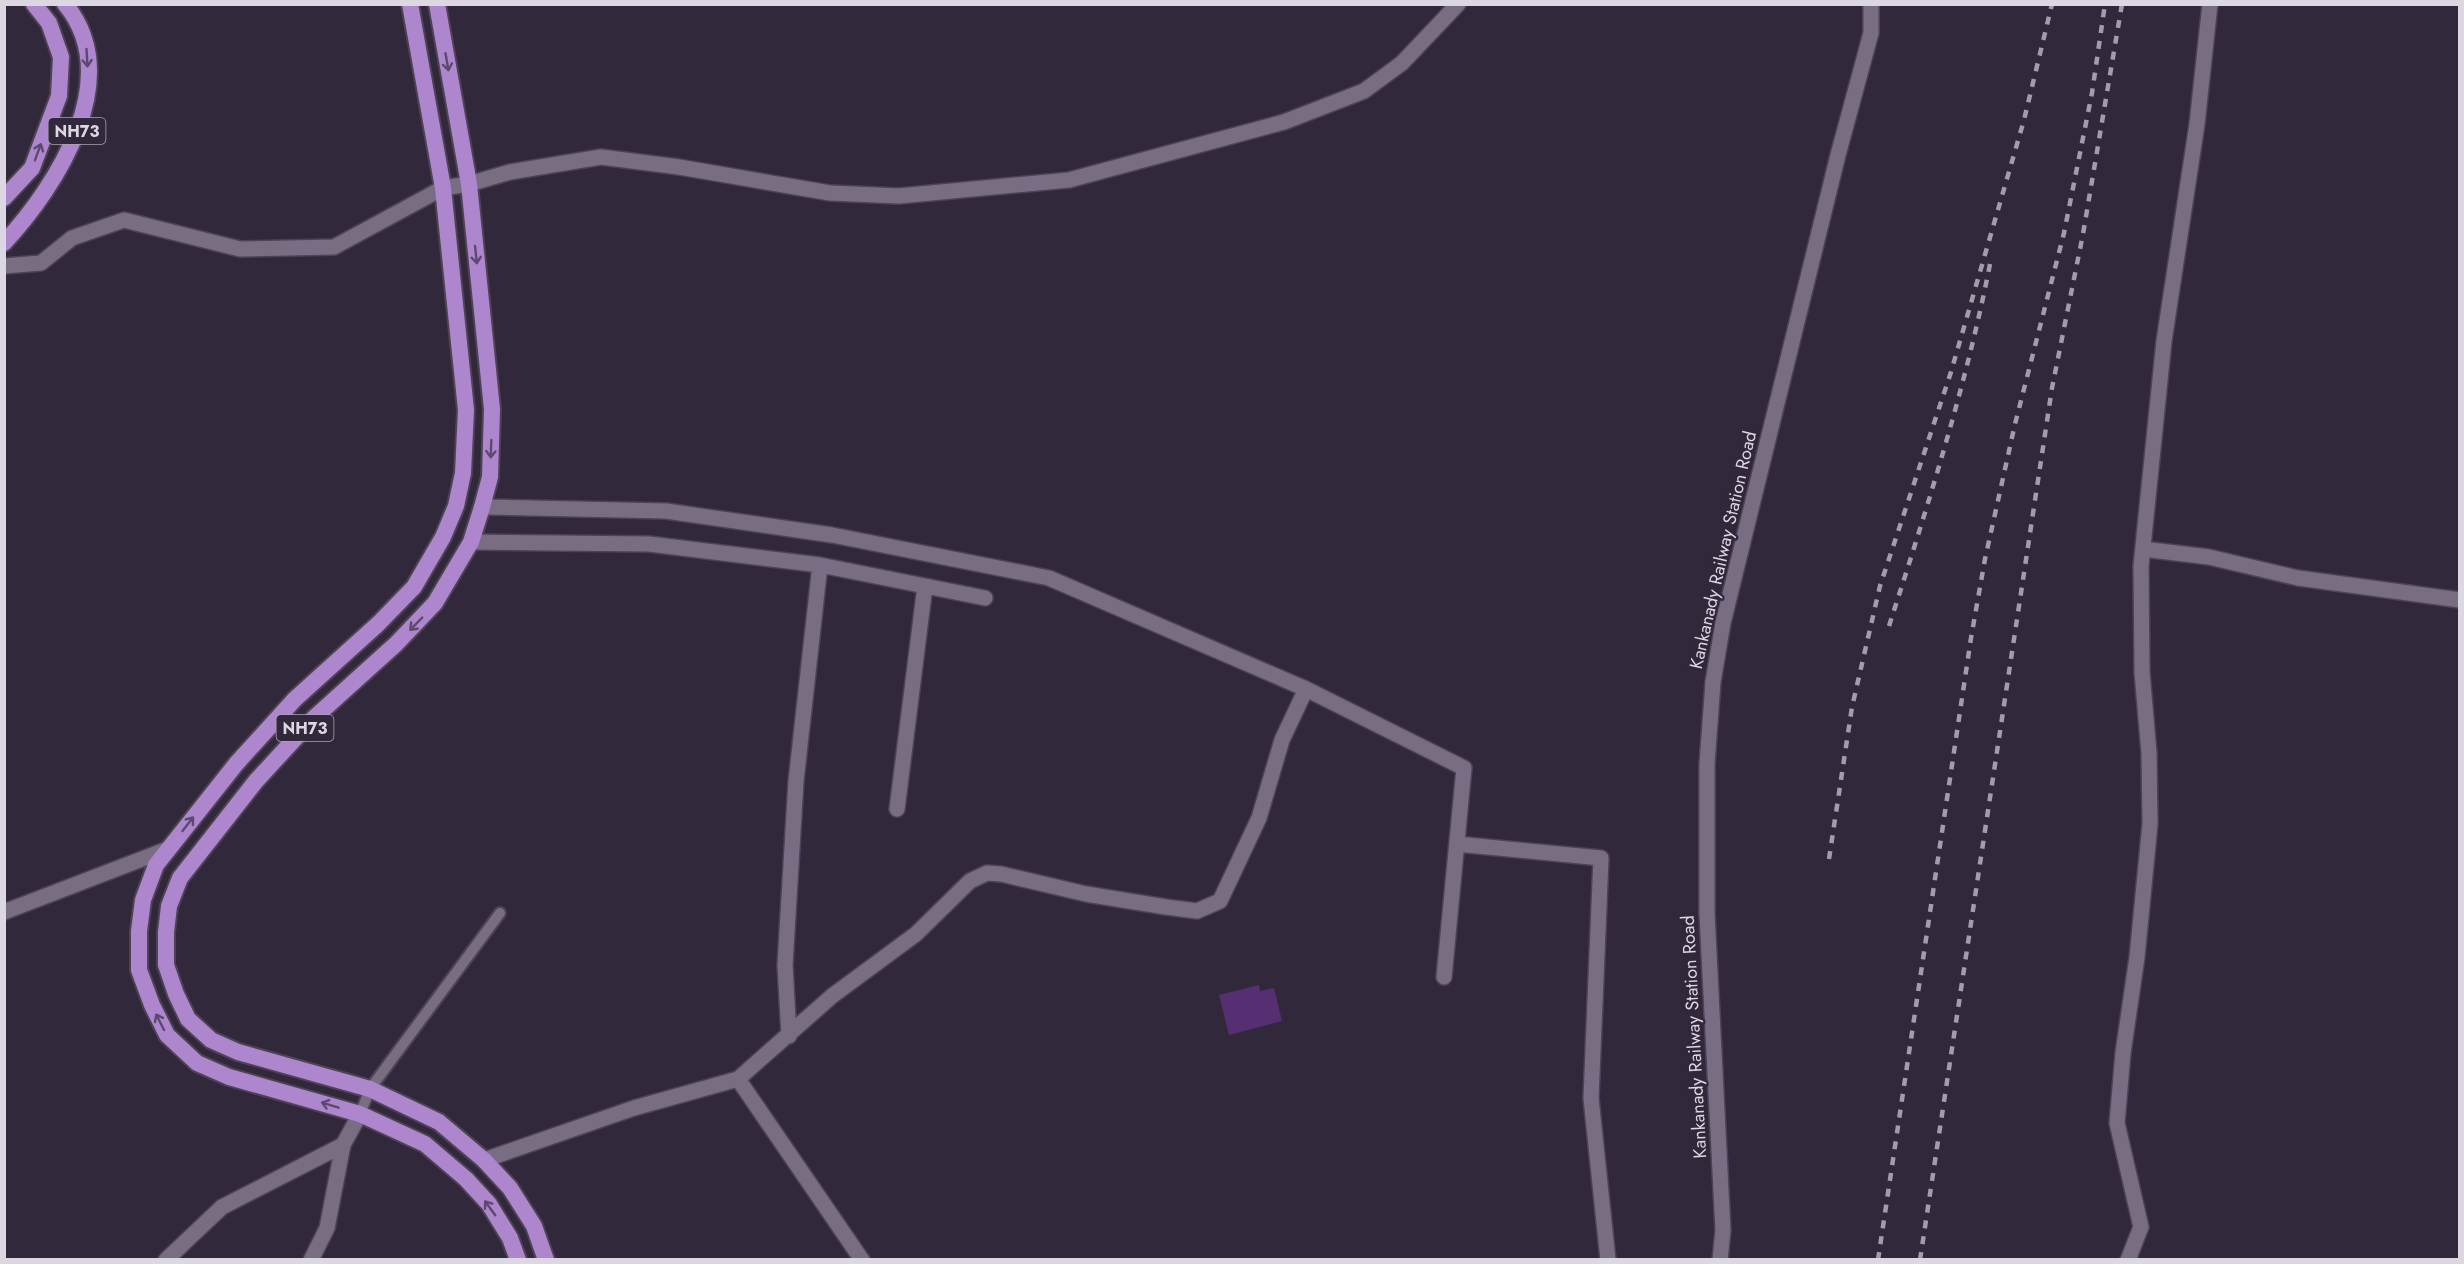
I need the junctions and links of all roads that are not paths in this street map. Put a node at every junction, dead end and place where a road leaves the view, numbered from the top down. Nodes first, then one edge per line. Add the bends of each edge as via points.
1 (34, 4) edge
2 (66, 4) edge
3 (410, 4) edge
4 (437, 4) edge
5 (1458, 4) edge
6 (1872, 4) edge
7 (2210, 4) edge
8 (469, 184) junction
9 (443, 188) junction
10 (4, 198) edge
11 (4, 243) edge
12 (4, 266) edge
13 (482, 507) junction
14 (471, 542) junction
15 (2143, 549) junction
16 (820, 565) junction
17 (925, 586) junction
18 (985, 598) dead end
19 (2460, 600) edge
20 (1305, 688) junction
21 (236, 764) junction
22 (256, 781) junction
23 (897, 809) dead end
24 (1457, 844) junction
25 (168, 849) junction
26 (4, 912) edge
27 (501, 913) dead end
28 (1444, 978) dead end
29 (789, 1036) junction
30 (738, 1079) junction
31 (370, 1089) junction
32 (360, 1114) junction
33 (343, 1145) junction
34 (484, 1160) junction
35 (166, 1260) edge
36 (311, 1260) edge
37 (518, 1260) edge
38 (546, 1260) edge
39 (862, 1260) edge
40 (1608, 1260) edge
41 (1720, 1260) edge
42 (2128, 1260) edge

10 -> 1 highway, NH73 via 32,168 59,96 61,57 49,23
2 -> 11 highway, NH73 via 75,16 87,49 88,99 71,149 49,187
3 - 9 highway, NH73
4 -> 8 highway, NH73
5 - 8 street via 1402,63 1364,91 1284,122 1069,180 899,196 830,193 602,157 510,172
6 - 41 street, Kankanady Railway Station Road via 1871,33 1723,623 1713,682 1707,764 1707,914 1723,1219
7 - 15 street via 2197,124 2164,341
8 - 9 street
8 -> 13 highway, NH73 via 492,409 490,477
9 - 12 street via 334,247 240,249 124,220 72,238 41,262
9 - 21 highway, NH73 via 466,410 463,473 456,506 414,587 295,699
13 - 14 highway, NH73
13 - 20 street via 666,511 832,535 1049,578
14 - 16 street via 650,544
14 -> 22 highway, NH73 via 435,603 314,718
15 - 19 street via 2209,557 2298,578
15 - 42 street via 2142,672 2150,824 2116,1124 2141,1227
16 - 17 street
16 - 29 street via 796,781 785,965
17 - 18 street
17 - 23 street
20 - 24 street via 1464,768
20 - 29 street via 1282,741 1259,818 1220,901 1197,911 1187,910 987,873 970,881 916,934 832,996
21 - 22 highway
25 -> 21 highway, NH73
22 - 31 highway, NH73 via 180,878 169,906 166,965 176,994 188,1019 212,1040 238,1052
24 - 28 street
24 - 40 street via 1601,858 1591,1098
25 - 26 street
32 -> 25 highway, NH73 via 229,1077 197,1063 167,1035 139,970 139,931 143,900 156,866
27 - 31 lane
29 - 30 street
30 - 34 street via 633,1108
30 - 39 street
31 - 32 lane
31 - 34 highway, NH73 via 440,1122
32 - 33 street
37 -> 32 highway, NH73 via 494,1213 466,1179 425,1144
33 - 35 street via 222,1208
33 - 36 street via 327,1228
34 - 38 highway, NH73 via 510,1188 534,1226

